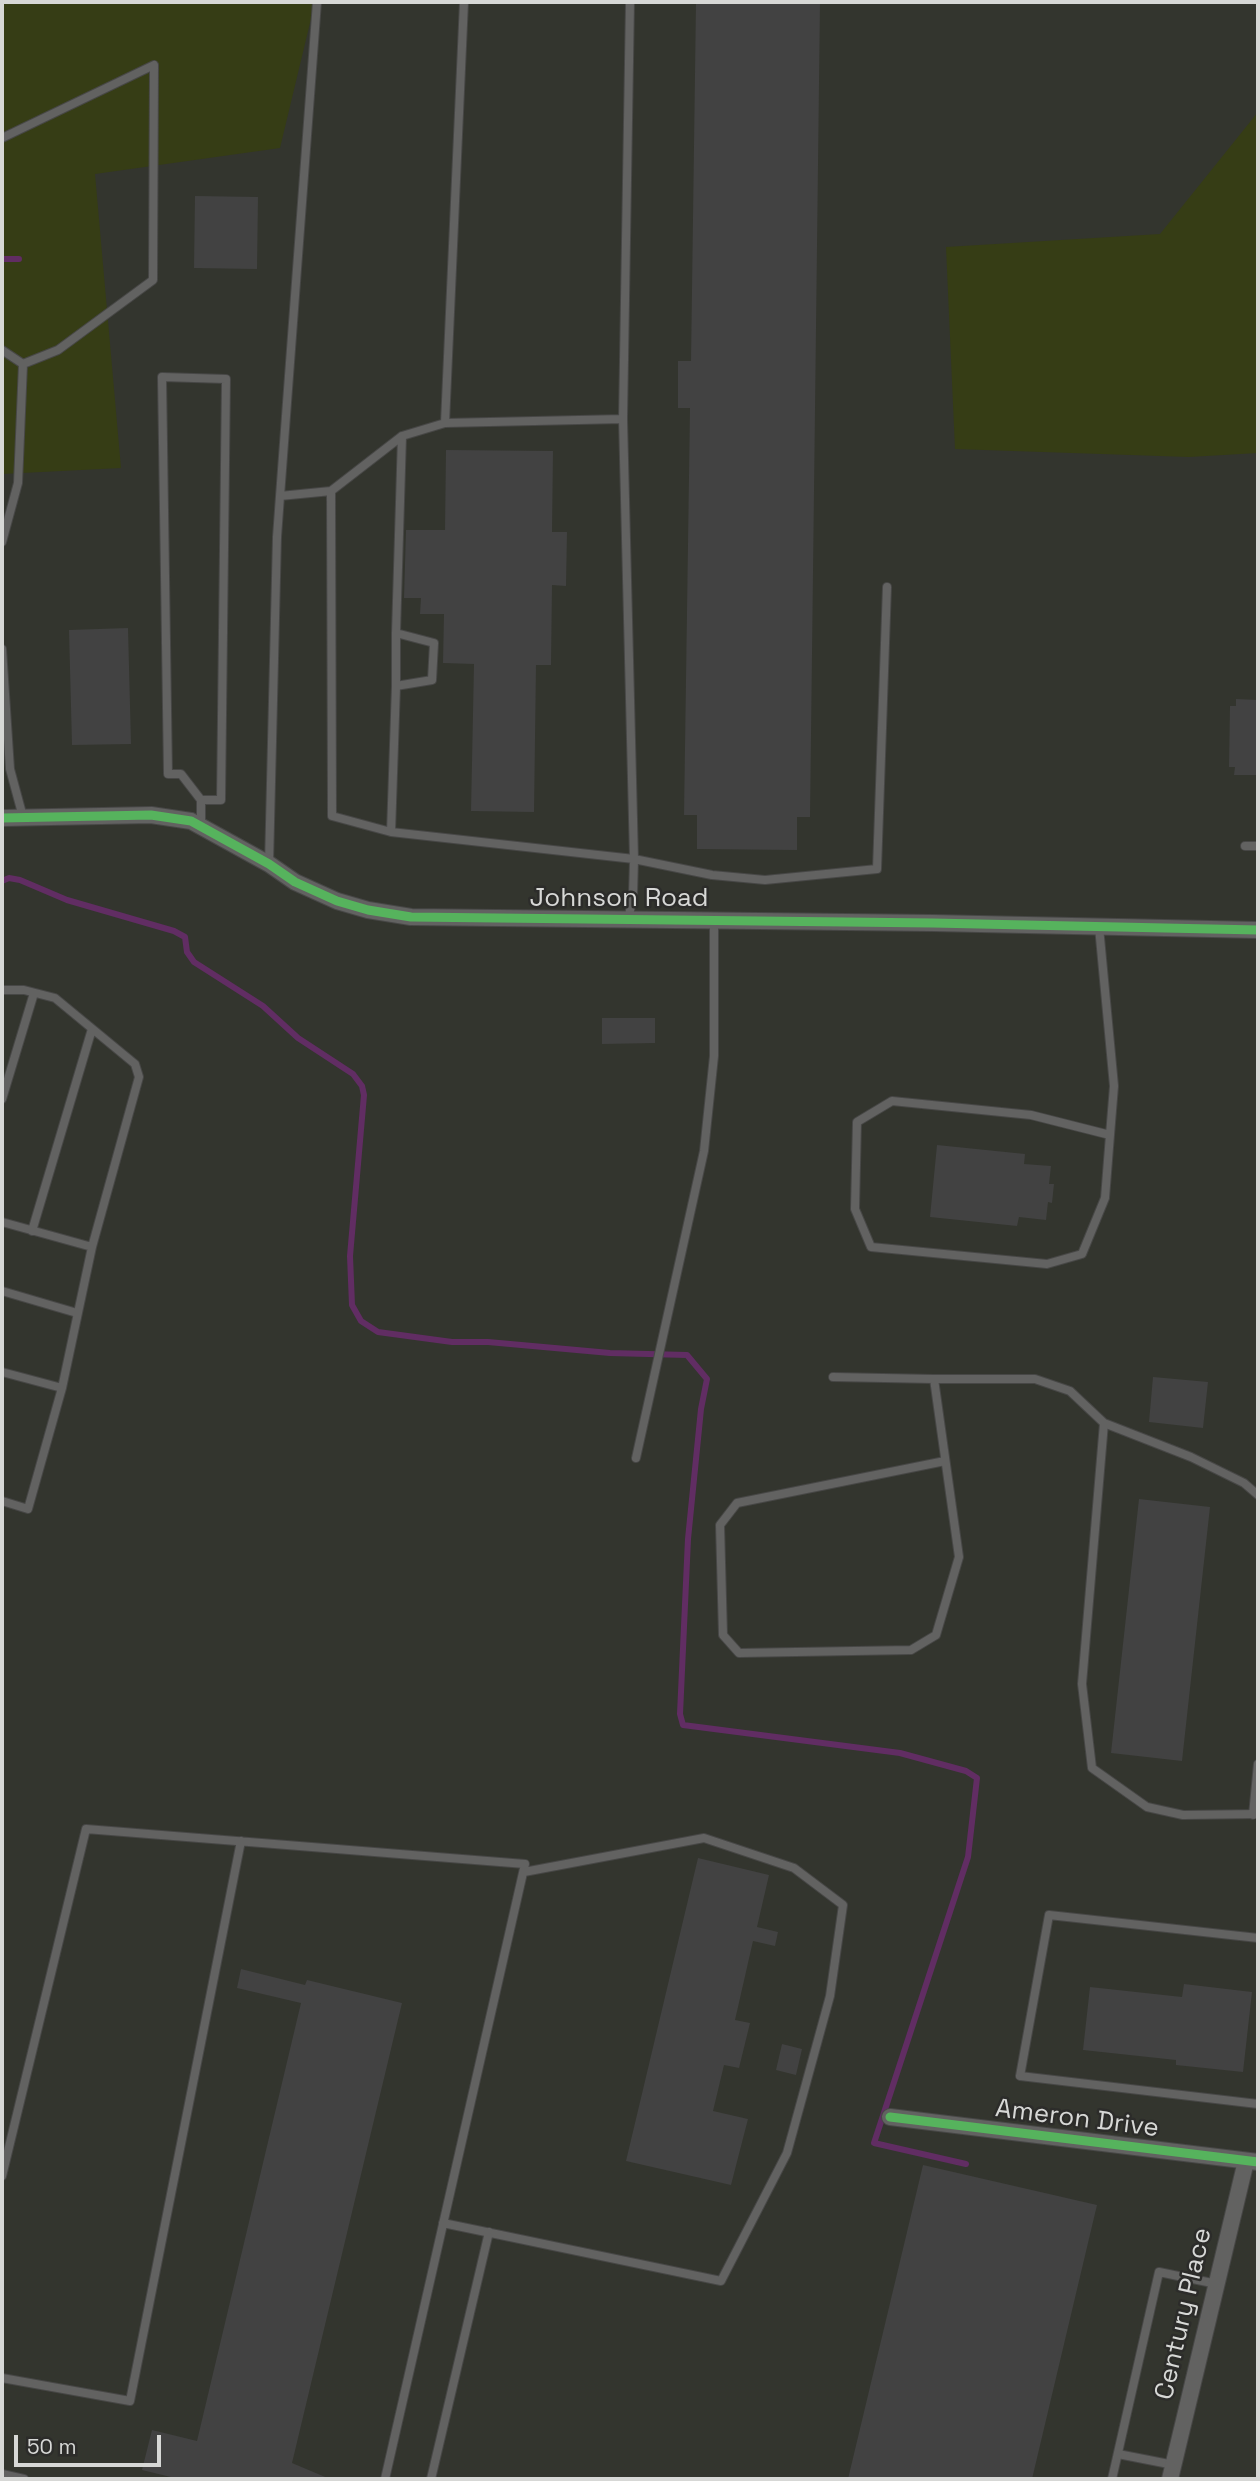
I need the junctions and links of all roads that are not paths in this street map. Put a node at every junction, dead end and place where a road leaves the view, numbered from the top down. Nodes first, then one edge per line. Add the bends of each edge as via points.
1 (317, 2) edge
2 (464, 2) edge
3 (630, 2) edge
4 (2, 138) edge
5 (2, 350) edge
6 (23, 364) junction
7 (623, 419) junction
8 (445, 423) junction
9 (402, 436) junction
10 (331, 491) junction
11 (280, 496) junction
12 (2, 542) edge
13 (887, 587) dead end
14 (396, 633) junction
15 (2, 649) edge
16 (396, 686) junction
17 (201, 800) junction
18 (23, 817) junction
19 (2, 818) edge
20 (201, 825) junction
21 (391, 832) junction
22 (1245, 846) dead end
23 (1258, 846) edge
24 (634, 859) junction
25 (269, 864) junction
26 (628, 920) junction
27 (714, 921) junction
28 (1099, 927) junction
29 (1258, 930) edge
30 (2, 990) edge
31 (34, 993) junction
32 (92, 1029) junction
33 (2, 1099) edge
34 (1110, 1135) junction
35 (2, 1223) edge
36 (32, 1231) junction
37 (92, 1247) junction
38 (2, 1291) edge
39 (77, 1313) junction
40 (2, 1372) edge
41 (833, 1377) dead end
42 (934, 1379) junction
43 (62, 1388) junction
44 (1104, 1423) junction
45 (636, 1458) dead end
46 (945, 1461) junction
47 (1258, 1495) edge
48 (2, 1501) edge
49 (1258, 1764) edge
50 (1256, 1815) edge
51 (241, 1841) junction
52 (524, 1872) junction
53 (1258, 1938) edge
54 (1258, 2105) edge
55 (890, 2117) dead end
56 (1252, 2162) edge
57 (2, 2176) edge
58 (443, 2223) junction
59 (489, 2232) junction
60 (1217, 2284) junction
61 (2, 2378) edge
62 (1118, 2454) junction
63 (1172, 2472) edge
64 (2, 2474) edge
65 (24, 2479) edge
66 (385, 2479) edge
67 (431, 2479) edge
68 (1112, 2479) edge

1 - 11 lane
2 - 8 lane
3 - 7 lane
4 - 6 lane via 154,65 153,280 58,350
5 - 6 lane
6 - 12 lane via 18,483
7 - 8 lane
7 - 24 lane
8 - 9 lane
9 - 10 lane
9 - 14 lane
10 - 11 lane
10 - 21 lane via 332,816
11 - 25 lane
13 - 24 lane via 877,869 765,880
14 - 16 lane
14 - 16 lane via 434,643 432,680
15 - 18 lane via 10,769
16 - 21 lane
17 - 17 lane via 221,800 226,379 162,377 168,774 181,774
17 - 20 lane
18 - 19 street, Johnson Road
18 - 20 street, Johnson Road via 151,816
20 - 25 street, Johnson Road
21 - 24 lane
22 - 23 lane
24 - 26 lane
25 - 26 street, Johnson Road via 337,901 411,917
26 - 27 street, Johnson Road
27 - 28 street, Johnson Road
27 - 45 lane via 714,1056 704,1151
28 - 29 street, Johnson Road
28 - 34 lane via 1114,1086
30 - 31 lane
31 - 32 lane via 55,998
31 - 33 lane
32 - 36 lane
32 - 37 lane via 135,1064 139,1077
34 - 34 lane via 1105,1198 1082,1254 1047,1264 871,1247 855,1209 857,1122 892,1101 1031,1115
35 - 36 lane
36 - 37 lane
37 - 39 lane
38 - 39 lane
39 - 43 lane
40 - 43 lane
41 - 42 lane
42 - 44 lane via 1035,1379 1070,1391
42 - 46 lane
43 - 48 lane via 28,1509
44 - 47 lane via 1191,1457 1244,1483
44 - 50 lane via 1082,1684 1092,1768 1147,1807 1183,1815
46 - 46 lane via 959,1557 936,1635 911,1650 738,1653 723,1634 720,1525 737,1503
49 - 50 lane
51 - 52 lane via 525,1864
51 - 57 lane via 86,1829
51 - 61 lane via 130,2401
52 - 58 lane
52 - 59 lane via 704,1838 794,1868 843,1905 830,1996 788,2153 721,2281
53 - 54 lane via 1049,1915 1020,2076
55 - 56 street, Ameron Drive
56 - 60 street, Century Place
58 - 59 lane
58 - 66 lane
59 - 67 lane
60 - 62 lane via 1159,2272
60 - 63 street, Century Place
62 - 63 lane
62 - 68 lane
64 - 65 lane

